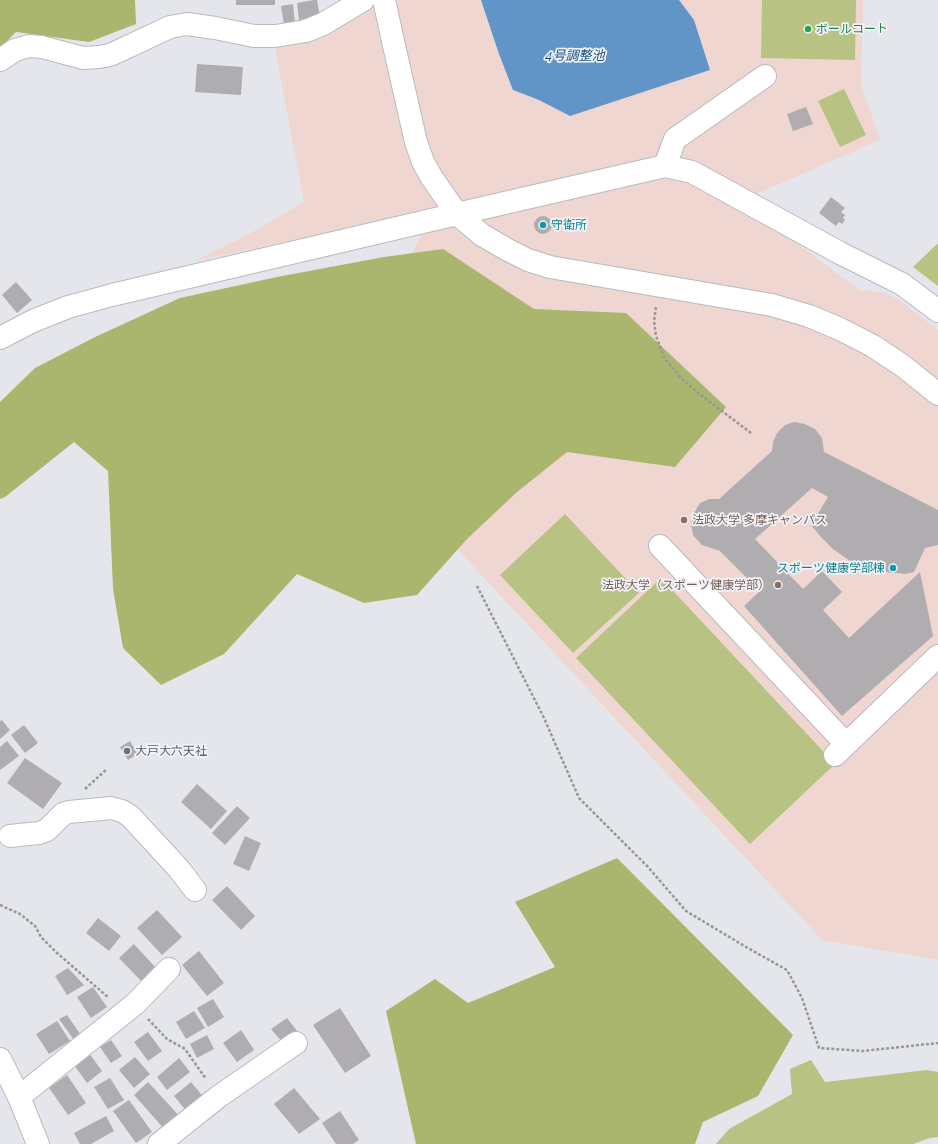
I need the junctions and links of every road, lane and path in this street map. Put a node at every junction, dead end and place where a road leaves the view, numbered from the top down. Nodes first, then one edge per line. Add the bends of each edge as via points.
1 (363, 0) edge
2 (384, 0) edge
3 (0, 60) edge
4 (765, 76) dead end
5 (665, 166) junction
6 (457, 214) junction
7 (656, 306) dead end
8 (938, 311) edge
9 (0, 338) edge
10 (938, 394) edge
11 (751, 433) dead end
12 (660, 546) dead end
13 (477, 586) dead end
14 (938, 656) edge
15 (3, 835) edge
16 (195, 890) dead end
17 (0, 905) edge
18 (169, 969) dead end
19 (130, 1008) junction
20 (296, 1043) dead end
21 (938, 1043) edge
22 (0, 1059) edge
23 (19, 1097) junction
24 (218, 1098) junction
25 (38, 1144) edge
26 (159, 1144) edge

1 - 3 street via 306,31 275,36 254,36 187,24 170,27 115,53 99,57 83,58 29,46 15,50
2 - 6 street via 416,142 432,178
4 - 5 street via 675,139
5 - 6 street
5 - 8 street via 692,172 902,284
6 - 9 street via 68,307
6 - 10 street via 495,243 528,260 550,267 772,305 809,316 873,346
7 - 11 path via 656,336 665,359 697,392
12 - 14 street via 841,750
13 - 21 path via 544,718 579,798 648,867 686,911 788,970 802,998 819,1048 864,1051
15 - 16 street via 39,833 47,830 63,814 69,812 111,808 122,811 130,816 179,869
17 - 19 path via 20,914 35,926 41,937 57,953
18 - 19 street
19 - 23 street
19 - 24 path via 167,1039 185,1049
20 - 24 street
22 - 23 street
23 - 25 street
24 - 26 street

